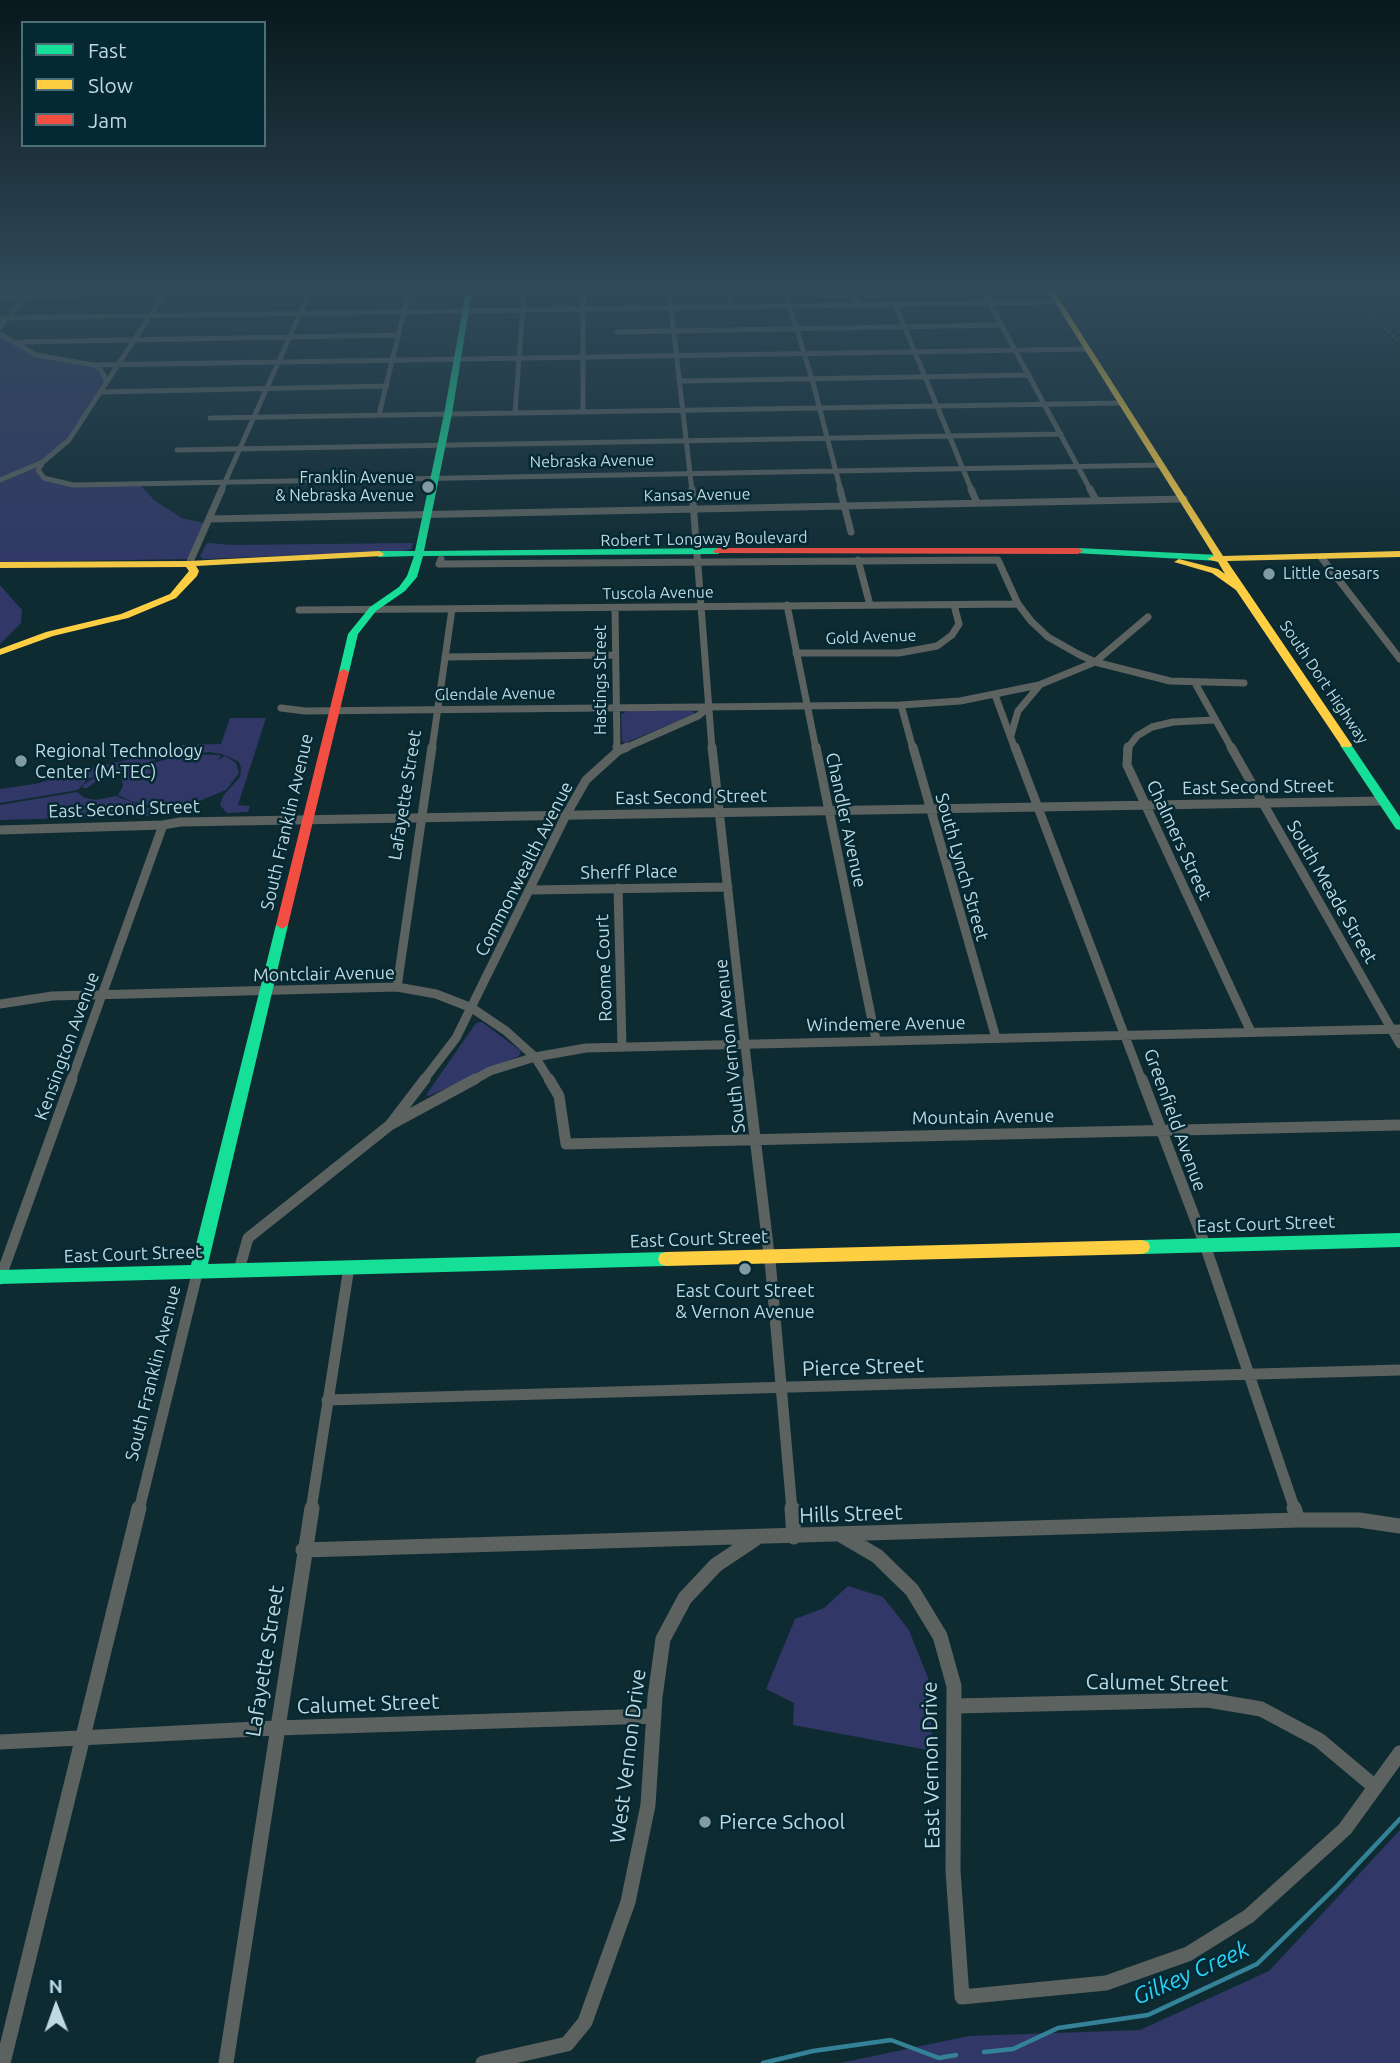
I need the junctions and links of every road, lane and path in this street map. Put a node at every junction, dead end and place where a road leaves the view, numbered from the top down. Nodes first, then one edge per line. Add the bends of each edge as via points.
1 (103, 387) edge
2 (336, 387) edge
3 (387, 387) edge
4 (452, 387) edge
5 (518, 387) edge
6 (583, 387) edge
7 (683, 387) edge
8 (814, 387) edge
9 (929, 387) edge
10 (1036, 387) edge
11 (1112, 387) edge
12 (267, 389) junction
13 (100, 392) junction
14 (1045, 403) junction
15 (1122, 403) junction
16 (936, 405) junction
17 (819, 407) junction
18 (685, 410) junction
19 (583, 412) junction
20 (515, 413) junction
21 (448, 414) junction
22 (379, 415) junction
23 (255, 417) junction
24 (210, 418) dead end
25 (1060, 433) junction
26 (948, 435) junction
27 (827, 438) junction
28 (688, 440) junction
29 (442, 445) junction
30 (241, 449) junction
31 (177, 450) dead end
32 (43, 462) junction
33 (1161, 465) junction
34 (1077, 466) junction
35 (962, 468) junction
36 (835, 470) junction
37 (691, 473) junction
38 (15, 476) junction
39 (44, 478) junction
40 (435, 479) junction
41 (0, 481) edge
42 (226, 482) junction
43 (1184, 499) junction
44 (1096, 500) junction
45 (977, 503) junction
46 (845, 506) junction
47 (694, 509) junction
48 (427, 514) junction
49 (210, 519) junction
50 (1202, 530) junction
51 (851, 532) dead end
52 (1033, 551) junction
53 (1141, 553) junction
54 (1400, 554) edge
55 (418, 556) junction
56 (698, 556) junction
57 (1321, 557) junction
58 (1219, 558) junction
59 (858, 560) junction
60 (1167, 560) junction
61 (0, 565) edge
62 (189, 565) junction
63 (1239, 588) junction
64 (1018, 604) junction
65 (870, 605) junction
66 (954, 605) junction
67 (787, 606) junction
68 (701, 607) junction
69 (615, 608) junction
70 (373, 609) junction
71 (453, 609) junction
72 (299, 610) dead end
73 (1148, 617) dead end
74 (0, 652) edge
75 (796, 653) junction
76 (615, 655) junction
77 (446, 657) junction
78 (1400, 659) edge
79 (1095, 662) junction
80 (1195, 683) junction
81 (1244, 683) dead end
82 (1039, 685) junction
83 (995, 695) junction
84 (901, 705) junction
85 (807, 706) junction
86 (616, 707) junction
87 (709, 707) junction
88 (281, 708) dead end
89 (438, 709) junction
90 (333, 711) junction
91 (1215, 720) junction
92 (1011, 735) junction
93 (618, 751) junction
94 (1383, 801) junction
95 (1263, 803) junction
96 (1145, 805) junction
97 (1037, 807) junction
98 (929, 808) junction
99 (829, 810) junction
100 (718, 813) junction
101 (566, 815) junction
102 (421, 818) junction
103 (308, 820) junction
104 (163, 825) junction
105 (1400, 826) edge
106 (0, 830) edge
107 (728, 887) junction
108 (618, 888) junction
109 (530, 890) junction
110 (397, 987) junction
111 (266, 989) junction
112 (102, 994) junction
113 (0, 1004) edge
114 (472, 1008) junction
115 (1396, 1029) edge
116 (1251, 1031) junction
117 (1124, 1035) junction
118 (996, 1038) junction
119 (876, 1040) junction
120 (746, 1043) junction
121 (1400, 1044) edge
122 (622, 1046) junction
123 (535, 1057) junction
124 (390, 1125) junction
125 (1400, 1125) edge
126 (1159, 1130) junction
127 (756, 1140) junction
128 (566, 1144) joint
129 (1400, 1240) edge
130 (1205, 1245) junction
131 (770, 1256) junction
132 (349, 1267) junction
133 (198, 1270) junction
134 (239, 1270) junction
135 (0, 1278) edge
136 (1400, 1370) edge
137 (1249, 1375) junction
138 (781, 1389) junction
139 (327, 1400) junction
140 (1298, 1520) junction
141 (1400, 1526) edge
142 (841, 1535) junction
143 (794, 1537) junction
144 (755, 1539) junction
145 (303, 1550) junction
146 (955, 1706) junction
147 (654, 1716) junction
148 (276, 1728) junction
149 (82, 1739) junction
150 (0, 1742) edge
151 (1400, 1753) edge
152 (1375, 1787) junction
153 (4, 2063) edge
154 (226, 2063) edge
155 (484, 2063) edge

1 - 13 street
2 - 12 street
3 - 22 street
4 - 21 street, South Franklin Avenue
5 - 20 street
6 - 19 street
7 - 18 street, South Vernon Avenue
8 - 17 street
9 - 16 street
10 - 14 street
11 - 15 street, South Dort Highway
12 - 13 street
12 - 23 street
13 - 32 street via 69,440
14 - 15 street
14 - 16 street
14 - 25 street
15 - 33 street, South Dort Highway
16 - 17 street
16 - 26 street
17 - 18 street
17 - 27 street
18 - 19 street
18 - 28 street, South Vernon Avenue
19 - 20 street
20 - 21 street
21 - 22 street
21 - 29 street, South Franklin Avenue
22 - 23 street
23 - 24 street
23 - 30 street
25 - 26 street
25 - 34 street
26 - 27 street
26 - 35 street
27 - 28 street
27 - 36 street
28 - 29 street
28 - 37 street, South Vernon Avenue
29 - 30 street
29 - 40 street, South Franklin Avenue
30 - 31 street
30 - 42 street
32 - 38 street
32 - 39 street via 38,470
33 - 34 street, Nebraska Avenue
33 - 43 street, South Dort Highway
34 - 35 street, Nebraska Avenue
34 - 44 street
35 - 36 street, Nebraska Avenue
35 - 45 street
36 - 37 street, Nebraska Avenue
36 - 46 street
37 - 40 street, Nebraska Avenue
37 - 47 street, South Vernon Avenue
38 - 39 street, Nebraska Avenue
38 - 41 street
39 - 42 street, Nebraska Avenue via 73,485
40 - 42 street, Nebraska Avenue
40 - 48 street, South Franklin Avenue
42 - 49 street
43 - 44 street, Kansas Avenue
43 - 50 street, South Dort Highway
44 - 45 street, Kansas Avenue
45 - 46 street, Kansas Avenue
46 - 47 street, Kansas Avenue
46 - 51 street
47 - 48 street, Kansas Avenue
47 - 56 street, South Vernon Avenue
48 - 49 street, Kansas Avenue
48 - 55 street, South Franklin Avenue
49 - 62 street
50 - 53 street via 1200,543 1189,550
50 - 58 street, South Dort Highway
52 - 53 street, Robert T Longway Boulevard
52 - 56 street, Robert T Longway Boulevard
52 - 60 street, Robert T Longway Boulevard
53 - 58 street, Robert T Longway Boulevard
54 - 57 street, Robert T Longway Boulevard
55 - 56 street, Robert T Longway Boulevard
55 - 56 street, Robert T Longway Boulevard
55 - 62 street, Robert T Longway Boulevard
55 - 70 street, South Franklin Avenue via 412,578
56 - 59 street
56 - 68 street, South Vernon Avenue
57 - 58 street, Robert T Longway Boulevard
57 - 78 street
58 - 60 street, Robert T Longway Boulevard
58 - 63 street, South Dort Highway
59 - 64 street via 998,560
59 - 65 street
60 - 63 street via 1207,568
61 - 62 street, Robert T Longway Boulevard
62 - 74 street via 194,571 173,596 124,616 56,632
63 - 94 street, South Dort Highway
64 - 66 street, Tuscola Avenue
64 - 79 street via 1048,637
65 - 66 street, Tuscola Avenue
65 - 67 street, Tuscola Avenue
66 - 75 street, Gold Avenue via 958,624 937,646 899,653
67 - 68 street, Tuscola Avenue
67 - 75 street, Chandler Avenue
68 - 69 street, Tuscola Avenue
68 - 87 street, South Vernon Avenue
69 - 71 street, Tuscola Avenue
69 - 76 street, Hastings Street
70 - 71 street, Tuscola Avenue
70 - 72 street, Tuscola Avenue
70 - 90 street, South Franklin Avenue via 353,634
71 - 77 street, Lafayette Street
73 - 79 street, Commonwealth Avenue
75 - 85 street, Chandler Avenue
76 - 77 street
76 - 86 street, Hastings Street
77 - 89 street, Lafayette Street
79 - 80 street
79 - 82 street, Commonwealth Avenue
80 - 81 street
80 - 91 street, South Meade Street
82 - 83 street, Commonwealth Avenue
82 - 92 street via 1018,711
83 - 84 street, Commonwealth Avenue
83 - 92 street, Greenfield Avenue
84 - 85 street, Commonwealth Avenue
84 - 98 street, South Lynch Street
85 - 87 street, Commonwealth Avenue
85 - 99 street, Chandler Avenue
86 - 87 street, Glendale Avenue
86 - 89 street, Glendale Avenue
86 - 93 street, Hastings Street
87 - 93 street, Commonwealth Avenue
87 - 100 street, South Vernon Avenue
88 - 90 street, Glendale Avenue
89 - 90 street, Glendale Avenue
89 - 102 street, Lafayette Street
90 - 103 street, South Franklin Avenue
91 - 95 street, South Meade Street
91 - 96 street, Chalmers Street via 1152,727 1127,748 1127,765
92 - 97 street, Greenfield Avenue
93 - 101 street, Commonwealth Avenue via 586,780
94 - 95 street, East Second Street
94 - 105 street, South Dort Highway
95 - 96 street, East Second Street
95 - 115 street, South Meade Street
96 - 97 street, East Second Street
96 - 116 street, Chalmers Street
97 - 98 street, East Second Street
97 - 117 street, Greenfield Avenue
98 - 99 street, East Second Street
98 - 118 street, South Lynch Street
99 - 100 street, East Second Street
99 - 119 street, Chandler Avenue
100 - 101 street, East Second Street
100 - 107 street, South Vernon Avenue
101 - 102 street, East Second Street
101 - 109 street, Commonwealth Avenue
102 - 103 street, East Second Street
102 - 110 street, Lafayette Street
103 - 104 street, East Second Street
103 - 111 street, South Franklin Avenue
104 - 106 street, East Second Street
104 - 112 street, Kensington Avenue
107 - 108 street, Sherff Place
107 - 120 street, South Vernon Avenue
108 - 109 street, Sherff Place
108 - 122 street, Roome Court
109 - 114 street, Commonwealth Avenue
110 - 111 street, Montclair Avenue
110 - 114 street, Montclair Avenue via 436,994
111 - 112 street, Montclair Avenue
111 - 133 street, South Franklin Avenue
112 - 113 street, Montclair Avenue
112 - 135 street, Kensington Avenue
114 - 123 street, Montclair Avenue
114 - 124 street, Commonwealth Avenue via 456,1038
115 - 116 street, Windemere Avenue
115 - 121 street, South Meade Street
116 - 117 street, Windemere Avenue
117 - 118 street, Windemere Avenue
117 - 126 street, Greenfield Avenue
118 - 119 street, Windemere Avenue
119 - 120 street, Windemere Avenue
120 - 122 street, Windemere Avenue
120 - 127 street, South Vernon Avenue
122 - 123 street, Windemere Avenue
123 - 124 street, Windemere Avenue via 490,1072
123 - 128 street, Montclair Avenue via 559,1096
124 - 134 street, Commonwealth Avenue via 248,1238
125 - 126 street, Mountain Avenue
126 - 127 street, Mountain Avenue
126 - 130 street, Greenfield Avenue
127 - 128 street, Mountain Avenue
127 - 131 street, South Vernon Avenue
129 - 130 street, East Court Street
130 - 131 street, East Court Street
130 - 137 street, Greenfield Avenue
131 - 132 street, East Court Street
131 - 138 street, South Vernon Avenue
132 - 134 street, East Court Street
132 - 139 street, Lafayette Street
133 - 134 street, East Court Street
133 - 135 street, East Court Street
133 - 149 street, South Franklin Avenue
136 - 137 street, Pierce Street
137 - 138 street, Pierce Street
137 - 140 street, Greenfield Avenue
138 - 139 street, Pierce Street
138 - 143 street, South Vernon Avenue
139 - 145 street, Lafayette Street
140 - 141 street, Hills Street via 1359,1520
140 - 142 street, Hills Street
142 - 143 street, Hills Street
142 - 146 street, East Vernon Drive via 877,1556 912,1590 940,1636
143 - 144 street, Hills Street
144 - 145 street, Hills Street
144 - 147 street, West Vernon Drive via 716,1565 685,1598 663,1639
145 - 148 street, Lafayette Street
146 - 152 street, Calumet Street via 1208,1700 1261,1709 1319,1740
146 - 152 street, East Vernon Drive via 953,1871 962,1997 1106,1983 1188,1954 1249,1916 1345,1829
147 - 148 street, Calumet Street
147 - 155 street, West Vernon Drive via 648,1805 628,1902 585,2022 567,2044
148 - 149 street, Calumet Street
148 - 154 street, Lafayette Street
149 - 150 street, Calumet Street
149 - 153 street, South Franklin Avenue
151 - 152 street

